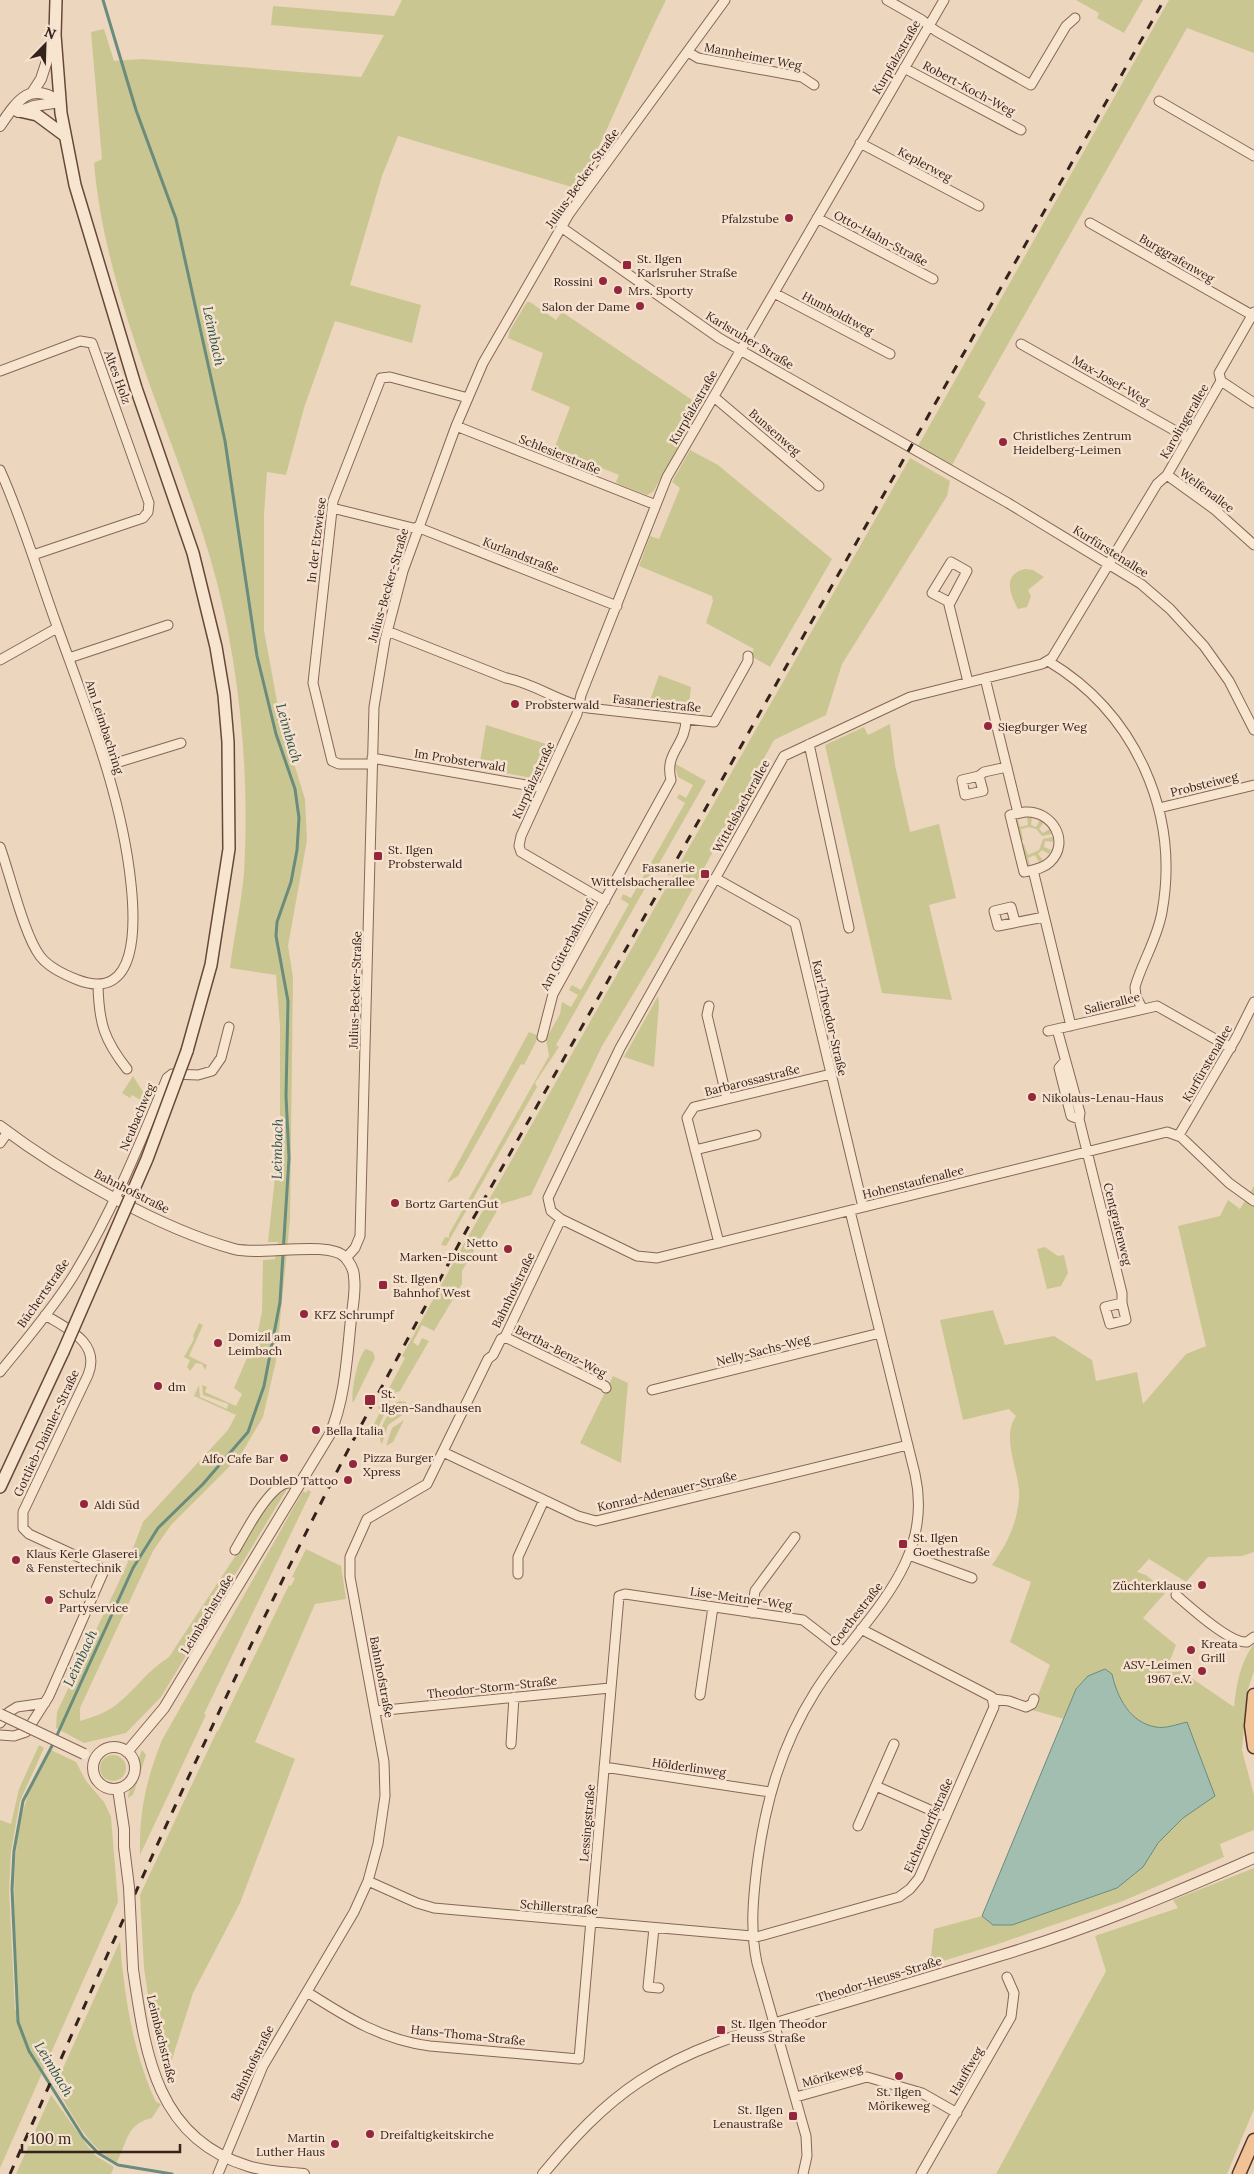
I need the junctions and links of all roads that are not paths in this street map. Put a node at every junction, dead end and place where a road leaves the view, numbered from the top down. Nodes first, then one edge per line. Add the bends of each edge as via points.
1 (56, 0) edge
2 (725, 0) edge
3 (887, 0) edge
4 (944, 0) edge
5 (1075, 18) dead end
6 (928, 26) junction
7 (55, 35) junction
8 (688, 52) junction
9 (904, 68) junction
10 (814, 85) dead end
11 (32, 93) junction
12 (1158, 101) dead end
13 (60, 102) junction
14 (19, 111) junction
15 (2, 123) edge
16 (1022, 130) dead end
17 (64, 135) junction
18 (860, 143) junction
19 (1254, 156) edge
20 (979, 206) dead end
21 (817, 218) junction
22 (1090, 223) dead end
23 (561, 227) junction
24 (934, 280) dead end
25 (774, 293) junction
26 (1253, 313) edge
27 (1021, 344) dead end
28 (740, 351) junction
29 (890, 354) dead end
30 (0, 371) edge
31 (1221, 381) junction
32 (714, 397) junction
33 (468, 398) junction
34 (1254, 403) edge
35 (456, 426) junction
36 (1188, 438) junction
37 (907, 446) joint
38 (0, 470) edge
39 (1167, 475) junction
40 (819, 486) dead end
41 (656, 506) junction
42 (332, 508) junction
43 (417, 528) junction
44 (1254, 545) edge
45 (33, 555) junction
46 (1110, 564) junction
47 (949, 602) junction
48 (616, 606) junction
49 (168, 625) dead end
50 (57, 628) junction
51 (387, 631) junction
52 (748, 656) dead end
53 (69, 658) junction
54 (0, 660) edge
55 (1048, 661) junction
56 (985, 678) junction
57 (968, 682) junction
58 (578, 706) junction
59 (686, 720) junction
60 (1254, 730) edge
61 (181, 743) dead end
62 (808, 744) junction
63 (372, 761) junction
64 (106, 766) junction
65 (1007, 767) junction
66 (979, 776) dead end
67 (1254, 785) edge
68 (543, 788) junction
69 (1159, 808) junction
70 (1018, 813) junction
71 (0, 846) edge
72 (521, 852) joint
73 (1032, 870) junction
74 (715, 878) junction
75 (605, 900) junction
76 (1044, 917) junction
77 (1015, 922) dead end
78 (849, 928) dead end
79 (98, 986) junction
80 (1254, 1002) edge
81 (709, 1006) dead end
82 (1142, 1008) junction
83 (1071, 1026) junction
84 (229, 1027) dead end
85 (542, 1037) dead end
86 (1231, 1048) junction
87 (1065, 1061) joint
88 (127, 1069) dead end
89 (831, 1074) junction
90 (727, 1099) junction
91 (4, 1129) edge
92 (756, 1135) dead end
93 (1178, 1135) junction
94 (0, 1143) edge
95 (695, 1150) junction
96 (1087, 1152) junction
97 (114, 1198) junction
98 (1254, 1202) edge
99 (863, 1207) junction
100 (850, 1211) junction
101 (561, 1219) junction
102 (719, 1243) junction
103 (346, 1258) junction
104 (1122, 1303) dead end
105 (45, 1315) junction
106 (880, 1334) junction
107 (505, 1337) junction
108 (0, 1372) edge
109 (606, 1388) dead end
110 (652, 1390) dead end
111 (908, 1445) junction
112 (443, 1452) junction
113 (300, 1483) junction
114 (0, 1487) edge
115 (544, 1500) junction
116 (795, 1537) dead end
117 (235, 1550) dead end
118 (910, 1556) junction
119 (518, 1574) dead end
120 (972, 1578) dead end
121 (625, 1594) joint
122 (1176, 1595) dead end
123 (713, 1607) junction
124 (752, 1613) junction
125 (861, 1629) junction
126 (1254, 1637) edge
127 (843, 1651) junction
128 (610, 1688) junction
129 (700, 1695) dead end
130 (1254, 1695) edge
131 (514, 1697) junction
132 (1034, 1699) dead end
133 (994, 1700) junction
134 (45, 1703) junction
135 (376, 1711) junction
136 (0, 1714) edge
137 (0, 1723) edge
138 (0, 1735) edge
139 (511, 1744) dead end
140 (894, 1744) dead end
141 (1254, 1747) edge
142 (128, 1752) junction
143 (95, 1758) junction
144 (604, 1767) junction
145 (876, 1786) junction
146 (118, 1790) junction
147 (770, 1792) junction
148 (946, 1817) junction
149 (858, 1826) dead end
150 (1254, 1858) edge
151 (368, 1881) junction
152 (591, 1922) junction
153 (654, 1928) junction
154 (753, 1937) junction
155 (1007, 1977) dead end
156 (659, 1988) dead end
157 (307, 1992) junction
158 (774, 2024) junction
159 (579, 2059) joint
160 (796, 2097) junction
161 (956, 2113) junction
162 (1254, 2140) edge
163 (224, 2156) junction
164 (218, 2174) edge
165 (304, 2174) edge
166 (543, 2174) edge
167 (803, 2174) edge
168 (921, 2174) edge
169 (1239, 2174) edge

1 - 7 main road
2 - 8 street, Julius-Becker-Straße
3 - 6 street
4 - 6 street, Kurpfalzstraße
5 - 6 street via 1066,26 1031,84
6 - 9 street, Kurpfalzstraße
7 - 11 street via 41,79
7 - 13 main road
8 - 10 street, Mannheimer Weg via 698,58 802,77
8 - 23 street, Julius-Becker-Straße
9 - 16 street, Robert-Koch-Weg
9 - 18 street, Kurpfalzstraße
11 - 13 street via 42,93
11 - 15 street via 15,103
12 - 19 street
13 - 14 street
13 - 17 main road
14 - 15 street
14 - 17 main road via 37,115
17 - 114 main road, bridge via 103,283 193,553 216,647 228,742 229,849 211,965 187,1051 147,1159
18 - 20 street, Keplerweg
18 - 21 street, Kurpfalzstraße
21 - 24 street, Otto-Hahn-Straße
21 - 25 street, Kurpfalzstraße
22 - 26 street, Burggrafenweg
23 - 28 street, Karlsruher Straße
23 - 33 street, Julius-Becker-Straße via 493,345
25 - 28 street, Kurpfalzstraße
25 - 29 street, Humboldtweg
26 - 31 street, Karolingerallee via 1219,373
27 - 36 street, Max-Josef-Weg
28 - 32 street, Kurpfalzstraße
28 - 37 street, Karlsruher Straße
30 - 45 street, Altes Holz via 80,341 92,343 149,503 148,512 136,520
31 - 34 street
31 - 36 street, Karolingerallee
32 - 40 street, Bunsenweg
32 - 41 street, Kurpfalzstraße via 668,477
33 - 35 street, Julius-Becker-Straße
33 - 42 street, In der Etzwiese via 390,377 380,378 336,489
35 - 41 street, Schlesierstraße
35 - 43 street, Julius-Becker-Straße
36 - 39 street, Karolingerallee
37 - 46 street, Kurfürstenallee
38 - 45 street, Am Leimbachring
39 - 44 street, Welfenallee via 1214,509
39 - 46 street, Karolingerallee via 1157,484
41 - 48 street, Kurpfalzstraße
42 - 43 street, Kurlandstraße
42 - 63 street, In der Etzwiese via 313,686 332,761 339,764
43 - 48 street, Kurlandstraße
43 - 51 street, Julius-Becker-Straße
45 - 50 street, Am Leimbachring
46 - 55 street via 1056,654
46 - 60 street, Kurfürstenallee via 1151,592 1192,632 1226,676
47 - 47 street via 932,593 951,562 967,571
47 - 57 street
48 - 58 street, Kurpfalzstraße
49 - 53 street
50 - 53 street, Am Leimbachring
50 - 54 street
51 - 58 street, Fasaneriestraße
51 - 63 street, Julius-Becker-Straße via 376,690
52 - 59 street, Fasaneriestraße via 714,722
53 - 64 street, Am Leimbachring
55 - 56 street, Wittelsbacherallee
55 - 69 street via 1080,682 1122,727 1143,764
56 - 57 street, Wittelsbacherallee
56 - 65 street
57 - 62 street, Wittelsbacherallee via 910,697
58 - 59 street, Fasaneriestraße
58 - 68 street, Kurpfalzstraße
59 - 75 street via 684,735 669,764 671,780
61 - 64 street
62 - 74 street, Wittelsbacherallee via 784,756
62 - 78 street
63 - 68 street, Im Probsterwald
63 - 103 street, Julius-Becker-Straße via 360,1236
64 - 79 street, Am Leimbachring via 122,827 133,914 126,965 120,976
65 - 66 street
65 - 70 street
67 - 69 street, Probsteiweg
68 - 72 street, Kurpfalzstraße via 521,836
69 - 82 street via 1166,850 1166,887 1159,926 1135,987
70 - 73 street via 1010,815 1024,872
70 - 73 street via 1042,814 1051,821 1058,835 1054,857
71 - 79 street via 40,957 56,971
72 - 75 street, Am Güterbahnhof
73 - 76 street
74 - 89 street, Karl-Theodor-Straße via 795,922
74 - 101 street, Wittelsbacherallee via 616,1056 550,1191 548,1205
75 - 85 street, Am Güterbahnhof via 553,994
76 - 77 street
76 - 83 street
79 - 88 street via 98,1011 103,1033
80 - 86 street, Kurfürstenallee
81 - 90 street via 706,1016
82 - 83 street, Salierallee
82 - 86 street, Salierallee via 1163,1007
83 - 87 street, Salierallee via 1052,1030
84 - 97 street, Neubachweg via 221,1058 212,1071 198,1075 172,1074 168,1078
86 - 93 street, Kurfürstenallee
87 - 96 street, Centgrafenweg via 1059,1068 1072,1116 1079,1119
89 - 90 street, Barbarossastraße
89 - 99 street, Karl-Theodor-Straße
90 - 95 street, Barbarossastraße via 694,1107 687,1118
91 - 94 street
91 - 97 street, Bahnhofstraße
92 - 95 street
93 - 96 street, Hohenstaufenallee via 1170,1132 1159,1134
93 - 98 street
95 - 102 street, Barbarossastraße
96 - 99 street, Hohenstaufenallee
96 - 104 street, Centgrafenweg
97 - 103 street, Bahnhofstraße via 236,1249 329,1249
97 - 105 street, Büchertstraße via 74,1273
99 - 100 street, Hohenstaufenallee
100 - 102 street, Hohenstaufenallee
100 - 106 street, Goethestraße
101 - 102 street, Hohenstaufenallee via 645,1258 664,1257
101 - 107 street, Bahnhofstraße
103 - 113 street, Leimbachstraße via 354,1273 354,1291 337,1412 330,1434
105 - 108 street, Büchertstraße
105 - 134 street, Gottlieb-Daimler-Straße via 86,1343 92,1357 91,1367 23,1512 22,1528 98,1566 103,1573
106 - 110 street, Nelly-Sachs-Weg
106 - 111 street, Goethestraße
107 - 109 street, Bertha-Benz-Weg
107 - 112 street, Bahnhofstraße via 488,1359
111 - 115 street, Konrad-Adenauer-Straße via 604,1521 584,1519
111 - 118 street, Goethestraße via 919,1503
112 - 115 street, Konrad-Adenauer-Straße
112 - 135 street, Bahnhofstraße via 427,1484 370,1516 350,1557 350,1577
113 - 117 street via 288,1483 277,1488
113 - 142 street, Leimbachstraße via 164,1708
115 - 119 street via 518,1557
116 - 124 street via 755,1590
118 - 120 street
118 - 125 street, Goethestraße via 891,1589
121 - 123 street, Lise-Meitner-Weg
121 - 128 street, Lessingstraße via 618,1599
122 - 126 street via 1203,1618 1240,1642 1245,1643
123 - 124 street, Lise-Meitner-Weg
123 - 129 street
124 - 127 street, Lise-Meitner-Weg via 803,1620
125 - 127 street, Goethestraße
125 - 133 street
127 - 147 street, Goethestraße via 803,1713
128 - 131 street, Theodor-Storm-Straße
128 - 144 street, Lessingstraße
130 - 141 main road via 1251,1726
131 - 135 street, Theodor-Storm-Straße
131 - 139 street
132 - 133 street via 1024,1707
133 - 148 street, Eichendorffstraße via 994,1707
134 - 137 street via 17,1707
134 - 138 street, Gottlieb-Daimler-Straße via 26,1732 14,1736
135 - 151 street, Bahnhofstraße via 384,1762 385,1796
136 - 143 street, bridge
140 - 145 street
142 - 143 street via 110,1748
142 - 146 street via 134,1762 134,1774 128,1784
143 - 146 street via 92,1770 96,1781 106,1788
144 - 147 street, Hölderlinweg
144 - 152 street, Lessingstraße
145 - 148 street
145 - 149 street
146 - 163 street, Leimbachstraße, bridge via 129,1887 133,1969 158,2083 167,2104 186,2130
147 - 154 street, Goethestraße via 753,1893
148 - 154 street, Eichendorffstraße via 919,1878 905,1894
150 - 158 street, Theodor-Heuss-Straße via 1168,1896 1067,1934
151 - 152 street, Schillerstraße via 434,1908
151 - 157 street, Bahnhofstraße via 349,1922
152 - 153 street, Schillerstraße
152 - 159 street, Lessingstraße
153 - 154 street, Schillerstraße
153 - 156 street via 648,1987
154 - 158 street, Goethestraße
155 - 161 street, Hauffweg via 1014,1993 1011,2018
157 - 159 street, Hans-Thoma-Straße via 359,2025 408,2042
157 - 163 street, Bahnhofstraße via 262,2066
158 - 160 street, Goethestraße
158 - 166 street, Theodor-Heuss-Straße via 684,2056 642,2080 588,2124
160 - 161 street, Mörikeweg via 867,2076 922,2093
160 - 167 street, Goethestraße via 807,2144
161 - 168 street, Hauffweg
162 - 169 main road
163 - 164 street, Bahnhofstraße
163 - 165 street, Leimbachstraße via 253,2168

